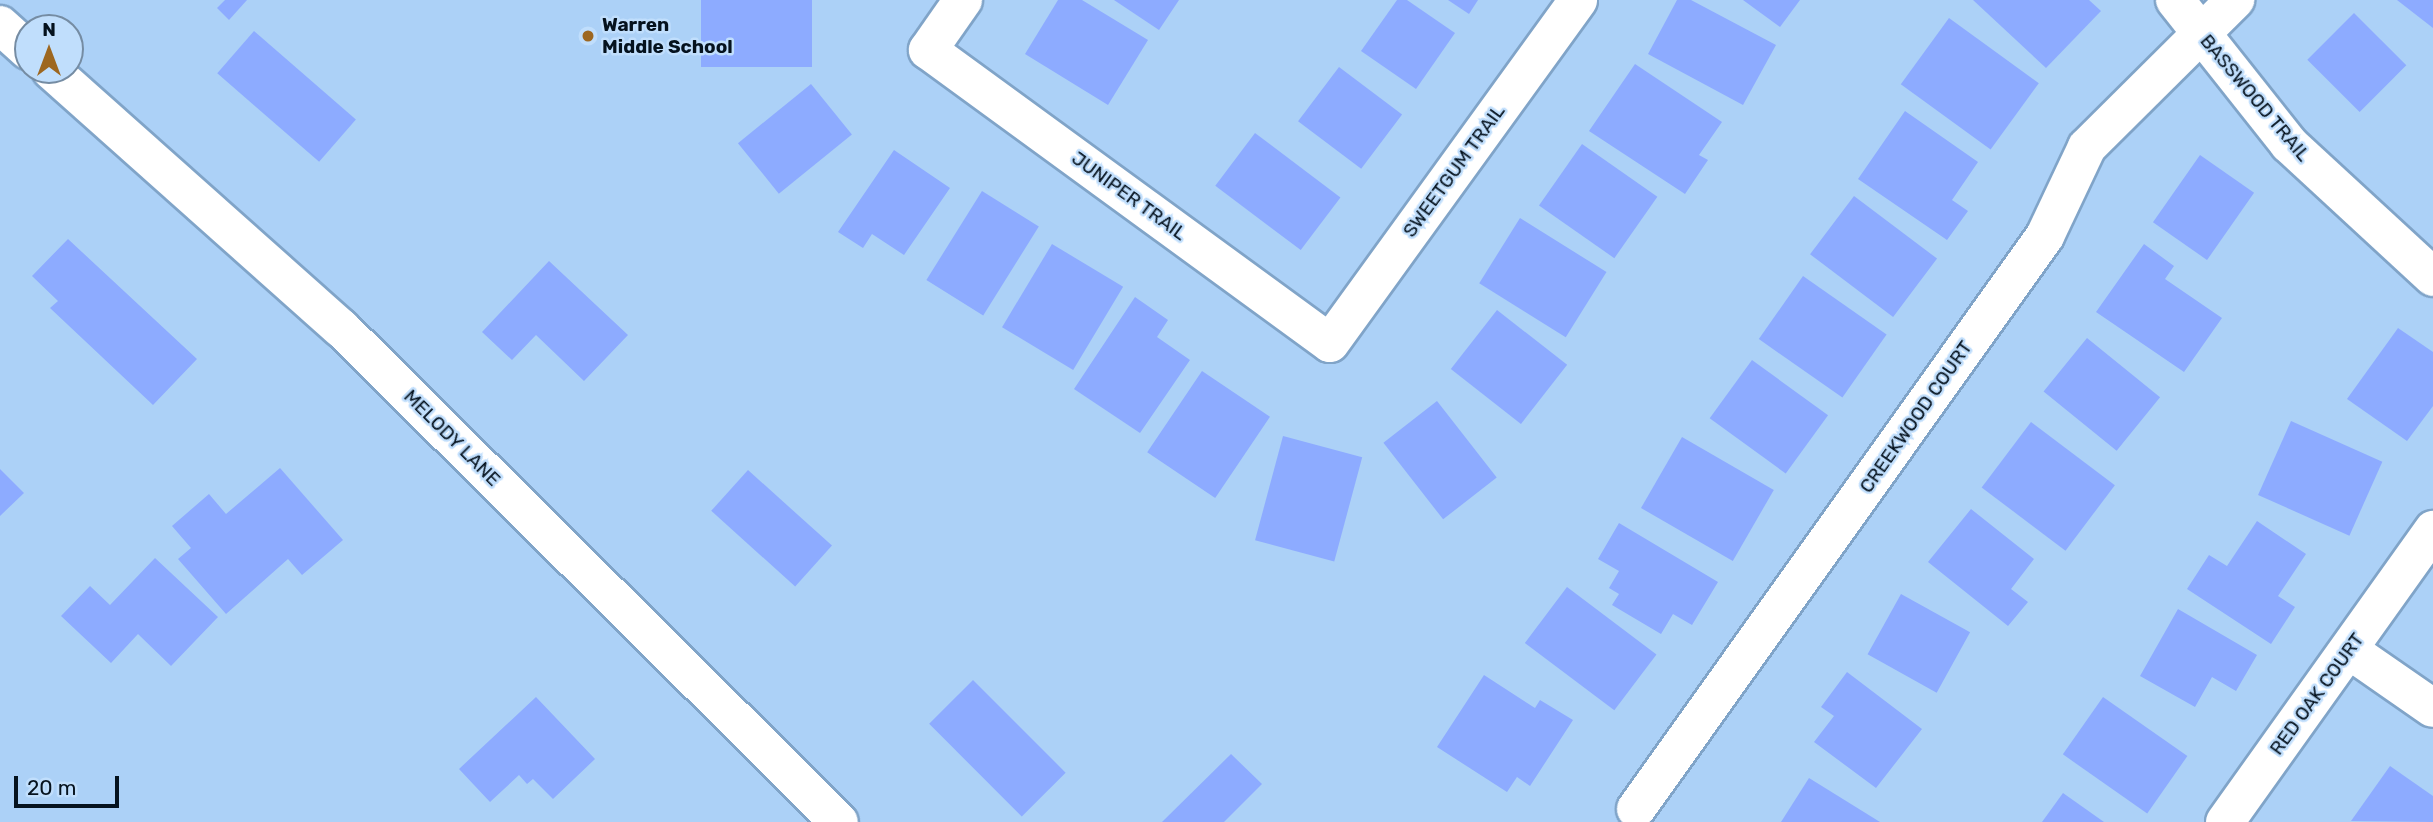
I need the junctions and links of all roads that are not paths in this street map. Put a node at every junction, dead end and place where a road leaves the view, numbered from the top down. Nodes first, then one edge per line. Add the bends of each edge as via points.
1 (964, 0) edge
2 (1578, 0) edge
3 (2175, 0) edge
4 (2235, 0) edge
5 (0, 25) edge
6 (2200, 32) junction
7 (14, 38) edge
8 (67, 84) edge
9 (2433, 277) edge
10 (1331, 343) joint
11 (2433, 530) edge
12 (2352, 652) junction
13 (2433, 708) edge
14 (1636, 809) dead end
15 (839, 822) edge
16 (2225, 822) edge

1 - 10 street, JUNIPER TRAIL via 928,50
2 - 10 street, SWEETGUM TRAIL
3 - 6 street, BASSWOOD TRAIL
4 - 6 street, CREEKWOOD COURT
5 - 7 street
6 - 9 street, BASSWOOD TRAIL via 2289,145
6 - 14 street, CREEKWOOD COURT via 2087,147 2045,236
8 - 15 street, MELODY LANE via 341,328
11 - 12 street, RED OAK COURT via 2386,589
12 - 13 street
12 - 16 street, RED OAK COURT

